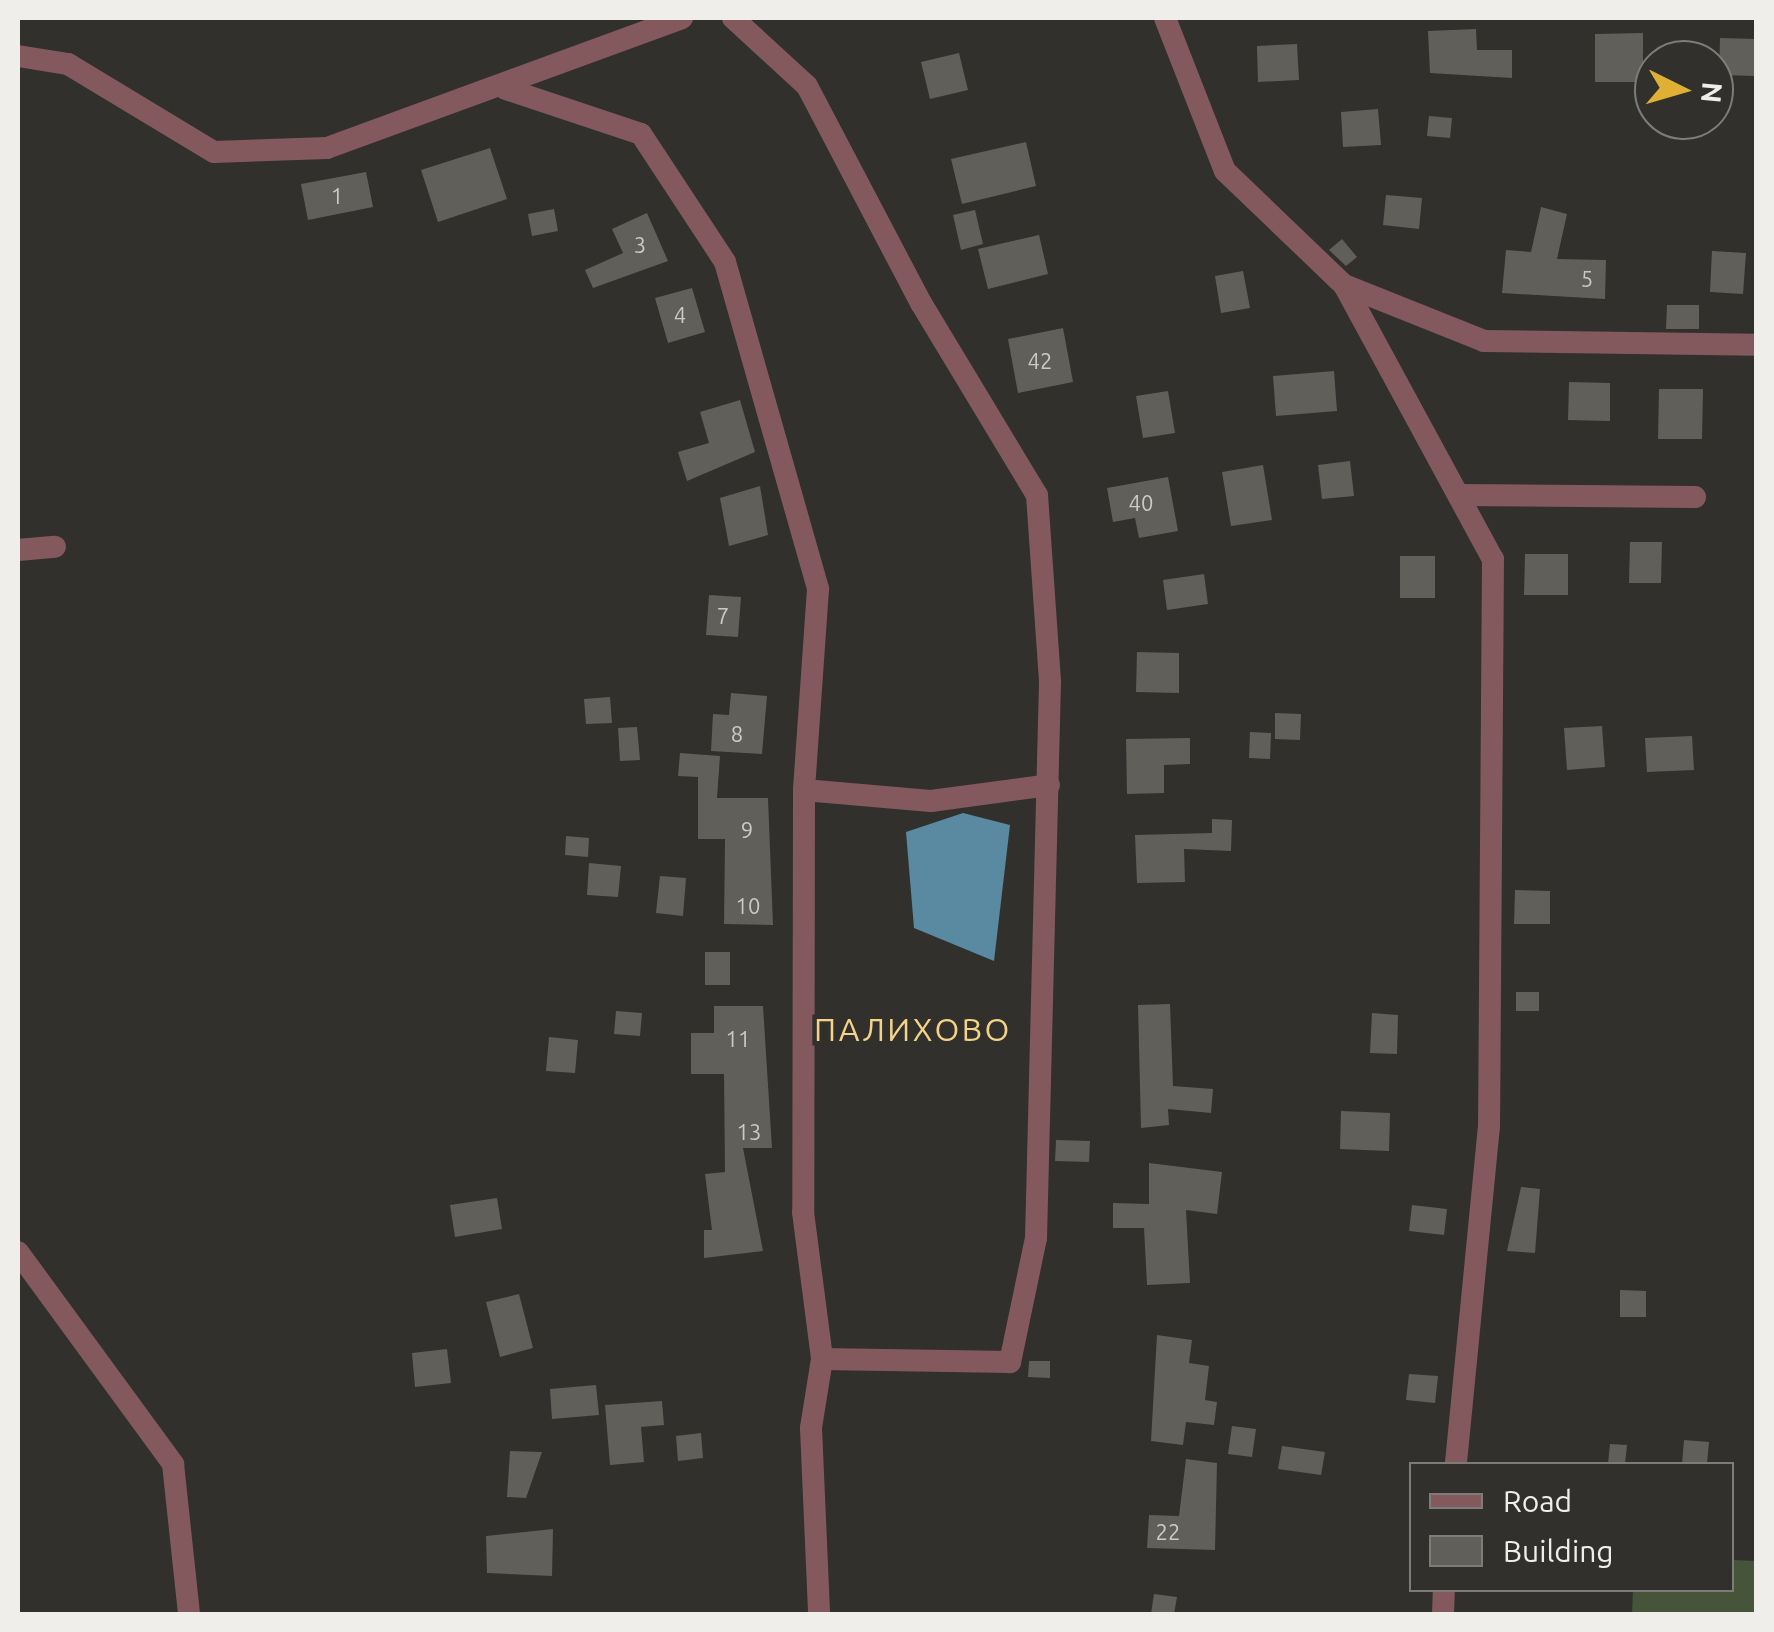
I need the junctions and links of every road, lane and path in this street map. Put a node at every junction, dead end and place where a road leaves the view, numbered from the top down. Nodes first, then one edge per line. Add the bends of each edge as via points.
1 (682, 18) edge
2 (733, 18) edge
3 (1165, 18) edge
4 (18, 56) edge
5 (506, 89) junction
6 (1344, 285) junction
7 (1756, 345) edge
8 (1458, 494) junction
9 (1696, 497) dead end
10 (55, 547) dead end
11 (18, 550) edge
12 (1048, 785) junction
13 (804, 790) junction
14 (18, 1252) edge
15 (822, 1359) junction
16 (1456, 1462) edge
17 (189, 1614) edge
18 (819, 1614) edge

1 - 5 street
2 - 12 street via 807,86 921,304 1037,496
3 - 6 street via 1225,171
4 - 5 street via 68,64 214,152 327,148
5 - 13 street via 641,134 725,262 818,589
6 - 7 street via 1484,341
6 - 8 street
8 - 9 street
8 - 16 street via 1493,560 1493,579 1489,1126
10 - 11 street
12 - 13 street via 931,801
12 - 15 street via 1036,1238 1010,1362
13 - 15 street via 804,1212
14 - 17 street via 174,1464
15 - 18 street via 811,1428

